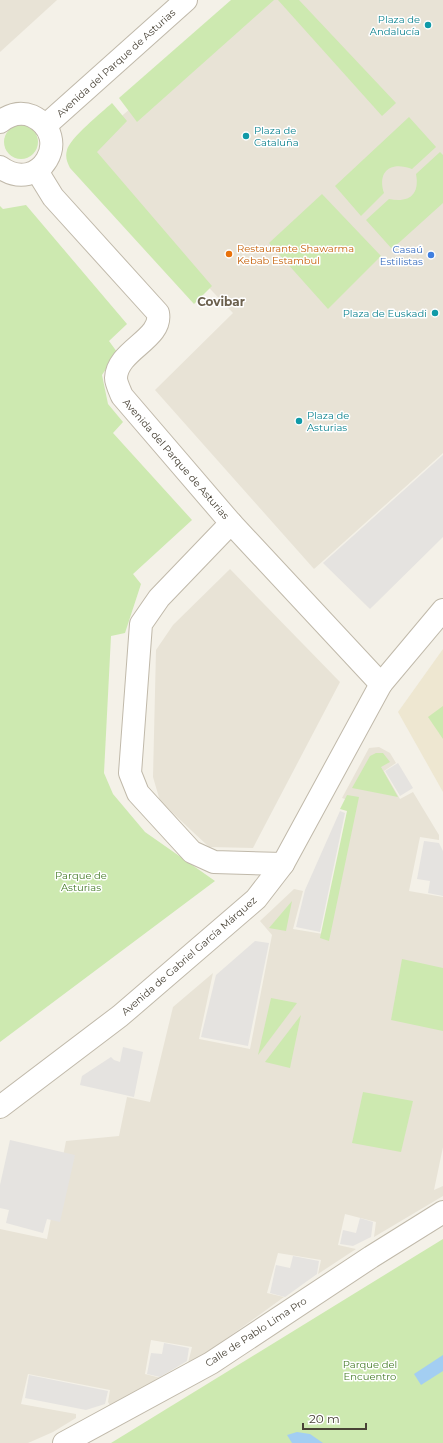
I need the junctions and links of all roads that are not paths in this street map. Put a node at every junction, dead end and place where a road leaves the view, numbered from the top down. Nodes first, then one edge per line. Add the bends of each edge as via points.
1 (186, 0) edge
2 (0, 122) edge
3 (45, 126) junction
4 (0, 167) edge
5 (36, 171) junction
6 (231, 523) junction
7 (443, 610) edge
8 (381, 684) junction
9 (283, 864) junction
10 (0, 1106) edge
11 (443, 1212) edge
12 (64, 1443) edge

1 - 3 street, Avenida del Parque de Asturias
2 - 3 street via 9,116 19,114 38,119
3 - 5 street via 50,135 50,155
4 - 5 street via 17,175
5 - 6 street, Avenida del Parque de Asturias via 53,197 158,313 160,321 156,329 122,360 116,378 122,396
6 - 8 street
6 - 9 street, Avenida del Parque de Asturias via 158,598 141,624 130,773 138,793 192,852 214,862
7 - 8 street, Avenida de Gabriel García Márquez
8 - 9 street, Avenida de Gabriel García Márquez
9 - 10 street, Avenida de Gabriel García Márquez via 256,899 228,925 120,1016
11 - 12 street, Calle de Pablo Lima Pro via 211,1363

